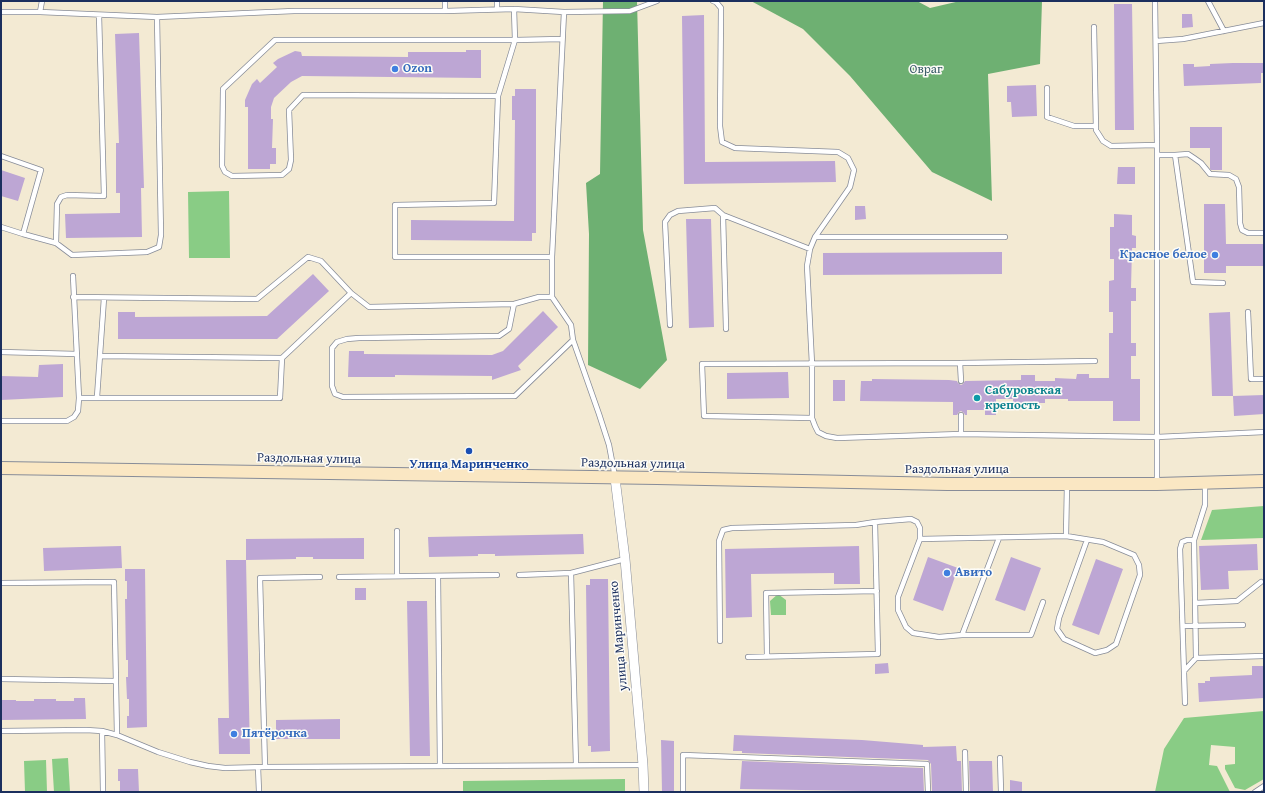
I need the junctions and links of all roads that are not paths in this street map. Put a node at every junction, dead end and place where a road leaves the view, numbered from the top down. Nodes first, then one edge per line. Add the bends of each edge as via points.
1 (42, 1) edge
2 (445, 1) edge
3 (497, 1) edge
4 (657, 1) edge
5 (715, 1) edge
6 (1155, 1) edge
7 (1208, 1) edge
8 (497, 9) junction
9 (514, 9) junction
10 (445, 11) junction
11 (1, 12) edge
12 (40, 12) junction
13 (564, 12) junction
14 (99, 15) junction
15 (157, 17) junction
16 (1264, 23) edge
17 (1094, 28) dead end
18 (1224, 31) junction
19 (562, 39) junction
20 (515, 40) junction
21 (1156, 41) junction
22 (1047, 88) dead end
23 (498, 96) junction
24 (1096, 126) junction
25 (1157, 146) junction
26 (1157, 155) junction
27 (1175, 155) junction
28 (1, 156) edge
29 (723, 215) junction
30 (1, 227) edge
31 (1264, 233) edge
32 (23, 234) junction
33 (815, 237) junction
34 (1005, 237) dead end
35 (56, 243) junction
36 (810, 249) junction
37 (552, 257) junction
38 (72, 276) dead end
39 (1223, 283) dead end
40 (351, 293) junction
41 (73, 297) junction
42 (552, 297) junction
43 (104, 298) junction
44 (514, 304) junction
45 (1248, 312) dead end
46 (670, 325) dead end
47 (726, 328) dead end
48 (573, 340) junction
49 (1, 352) edge
50 (77, 354) junction
51 (100, 356) junction
52 (282, 358) junction
53 (1095, 361) dead end
54 (960, 363) junction
55 (812, 364) junction
56 (1264, 379) edge
57 (961, 381) dead end
58 (97, 397) junction
59 (79, 398) junction
60 (961, 415) dead end
61 (812, 418) junction
62 (1, 421) edge
63 (1264, 432) edge
64 (961, 434) junction
65 (1157, 437) junction
66 (1, 468) edge
67 (615, 478) junction
68 (1264, 481) edge
69 (1204, 483) junction
70 (1067, 484) junction
71 (1157, 484) junction
72 (875, 522) junction
73 (397, 531) dead end
74 (1066, 536) junction
75 (999, 538) junction
76 (920, 539) junction
77 (1087, 540) junction
78 (1194, 540) junction
79 (625, 559) junction
80 (571, 573) junction
81 (497, 575) dead end
82 (519, 575) dead end
83 (397, 576) junction
84 (438, 576) junction
85 (320, 577) dead end
86 (339, 577) dead end
87 (1261, 582) dead end
88 (1, 583) edge
89 (877, 591) junction
90 (1043, 602) dead end
91 (1195, 603) junction
92 (1243, 625) dead end
93 (1182, 626) junction
94 (1195, 626) junction
95 (962, 635) junction
96 (720, 641) dead end
97 (1264, 656) edge
98 (748, 657) dead end
99 (767, 657) junction
100 (1196, 658) junction
101 (1184, 671) junction
102 (1, 679) edge
103 (116, 680) junction
104 (1185, 703) dead end
105 (1, 731) edge
106 (102, 731) junction
107 (117, 735) junction
108 (965, 752) dead end
109 (1000, 758) dead end
110 (576, 765) junction
111 (644, 765) junction
112 (265, 766) junction
113 (440, 766) junction
114 (258, 767) junction
115 (1264, 786) edge
116 (103, 792) edge
117 (259, 792) edge
118 (644, 792) edge
119 (683, 792) edge
120 (928, 792) edge
121 (966, 792) edge
122 (1001, 792) edge
123 (1255, 792) edge

1 - 12 lane
2 - 10 lane
3 - 8 lane
4 - 13 lane via 630,11
5 - 33 lane via 721,8 722,142 735,148 838,152 848,158 854,170 850,187
6 - 21 lane
7 - 18 lane
8 - 9 lane
8 - 10 lane
9 - 13 lane
9 - 20 lane
10 - 15 lane via 294,11
11 - 12 lane
12 - 14 lane
13 - 19 lane
14 - 15 lane
14 - 35 lane via 104,196 67,195 61,198 57,204
15 - 35 lane via 161,235 159,247 147,252 72,255
16 - 18 lane
17 - 24 lane
18 - 21 lane
19 - 20 lane
19 - 37 lane
20 - 23 lane
20 - 23 lane via 275,40 223,89 222,166 232,176 282,175 289,169 289,110 303,95
21 - 25 lane
22 - 24 lane via 1047,117 1074,126
23 - 37 lane via 494,203 395,206 395,257
24 - 25 lane via 1103,141 1111,146
25 - 26 lane
26 - 27 lane
26 - 65 lane
27 - 31 lane via 1188,154 1201,163 1210,174 1229,175 1236,179 1242,230 1248,233
27 - 39 lane via 1193,282
28 - 32 lane via 41,170
29 - 36 lane
29 - 46 lane via 715,208 678,211 670,215 665,222
29 - 47 lane
30 - 32 lane
32 - 35 lane
33 - 34 lane
33 - 36 lane
36 - 55 lane via 807,266
37 - 42 lane
38 - 41 lane
40 - 43 lane via 321,261 308,257 257,299
40 - 44 lane via 369,307
40 - 52 lane
41 - 43 lane
41 - 50 lane
42 - 44 lane via 538,297
42 - 48 lane via 571,325
43 - 51 lane
44 - 48 lane via 510,329 499,336 359,338 337,342 332,348 332,386 335,394 343,397 515,396
45 - 56 lane via 1250,379
48 - 67 lane via 609,445
49 - 50 lane
50 - 59 lane
51 - 52 lane
51 - 58 lane
52 - 58 lane via 280,398
53 - 54 lane
54 - 55 lane
54 - 57 lane
55 - 61 lane
55 - 61 lane via 702,364 704,416
58 - 59 lane
59 - 62 lane via 78,411 74,418 66,421
60 - 64 lane
61 - 64 lane via 818,432 837,438
63 - 65 lane
64 - 65 lane
65 - 71 lane
66 - 67 main road, Раздольная улица
67 - 70 main road, Раздольная улица
67 - 79 street, улица Маринченко
68 - 69 main road, Раздольная улица
69 - 71 main road, Раздольная улица
69 - 78 lane via 1205,505
70 - 71 main road, Раздольная улица
70 - 74 lane
72 - 76 lane via 911,519 917,522 920,528
72 - 89 lane
72 - 96 lane via 856,525 722,530 719,541
73 - 83 lane
74 - 75 lane
74 - 77 lane
75 - 76 lane
75 - 95 lane
76 - 95 lane via 898,597 898,610 906,628 913,633 940,637
77 - 77 lane via 1103,542 1134,555 1140,564 1140,575 1116,644 1095,653 1064,639 1057,629
78 - 91 lane
78 - 93 lane via 1182,542 1180,549
79 - 80 lane
79 - 111 street, улица Маринченко
80 - 82 lane
80 - 110 lane
81 - 84 lane
83 - 84 lane
83 - 86 lane
84 - 113 lane
85 - 112 lane via 260,578
87 - 91 lane via 1237,601
88 - 103 lane via 114,582
89 - 99 lane via 878,654
89 - 99 lane via 766,593
90 - 95 lane via 1030,635
91 - 94 lane
92 - 94 lane
93 - 94 lane
93 - 101 lane
94 - 100 lane
97 - 100 lane
98 - 99 lane
100 - 101 lane
101 - 104 lane
102 - 103 lane
103 - 107 lane
105 - 106 lane
106 - 107 lane
106 - 116 lane
107 - 114 lane via 190,762 225,768
108 - 121 lane
109 - 122 lane
110 - 111 lane
110 - 113 lane
111 - 118 street, улица Маринченко
112 - 113 lane
112 - 114 lane
114 - 117 lane
115 - 123 lane
119 - 120 lane via 683,755 927,764

